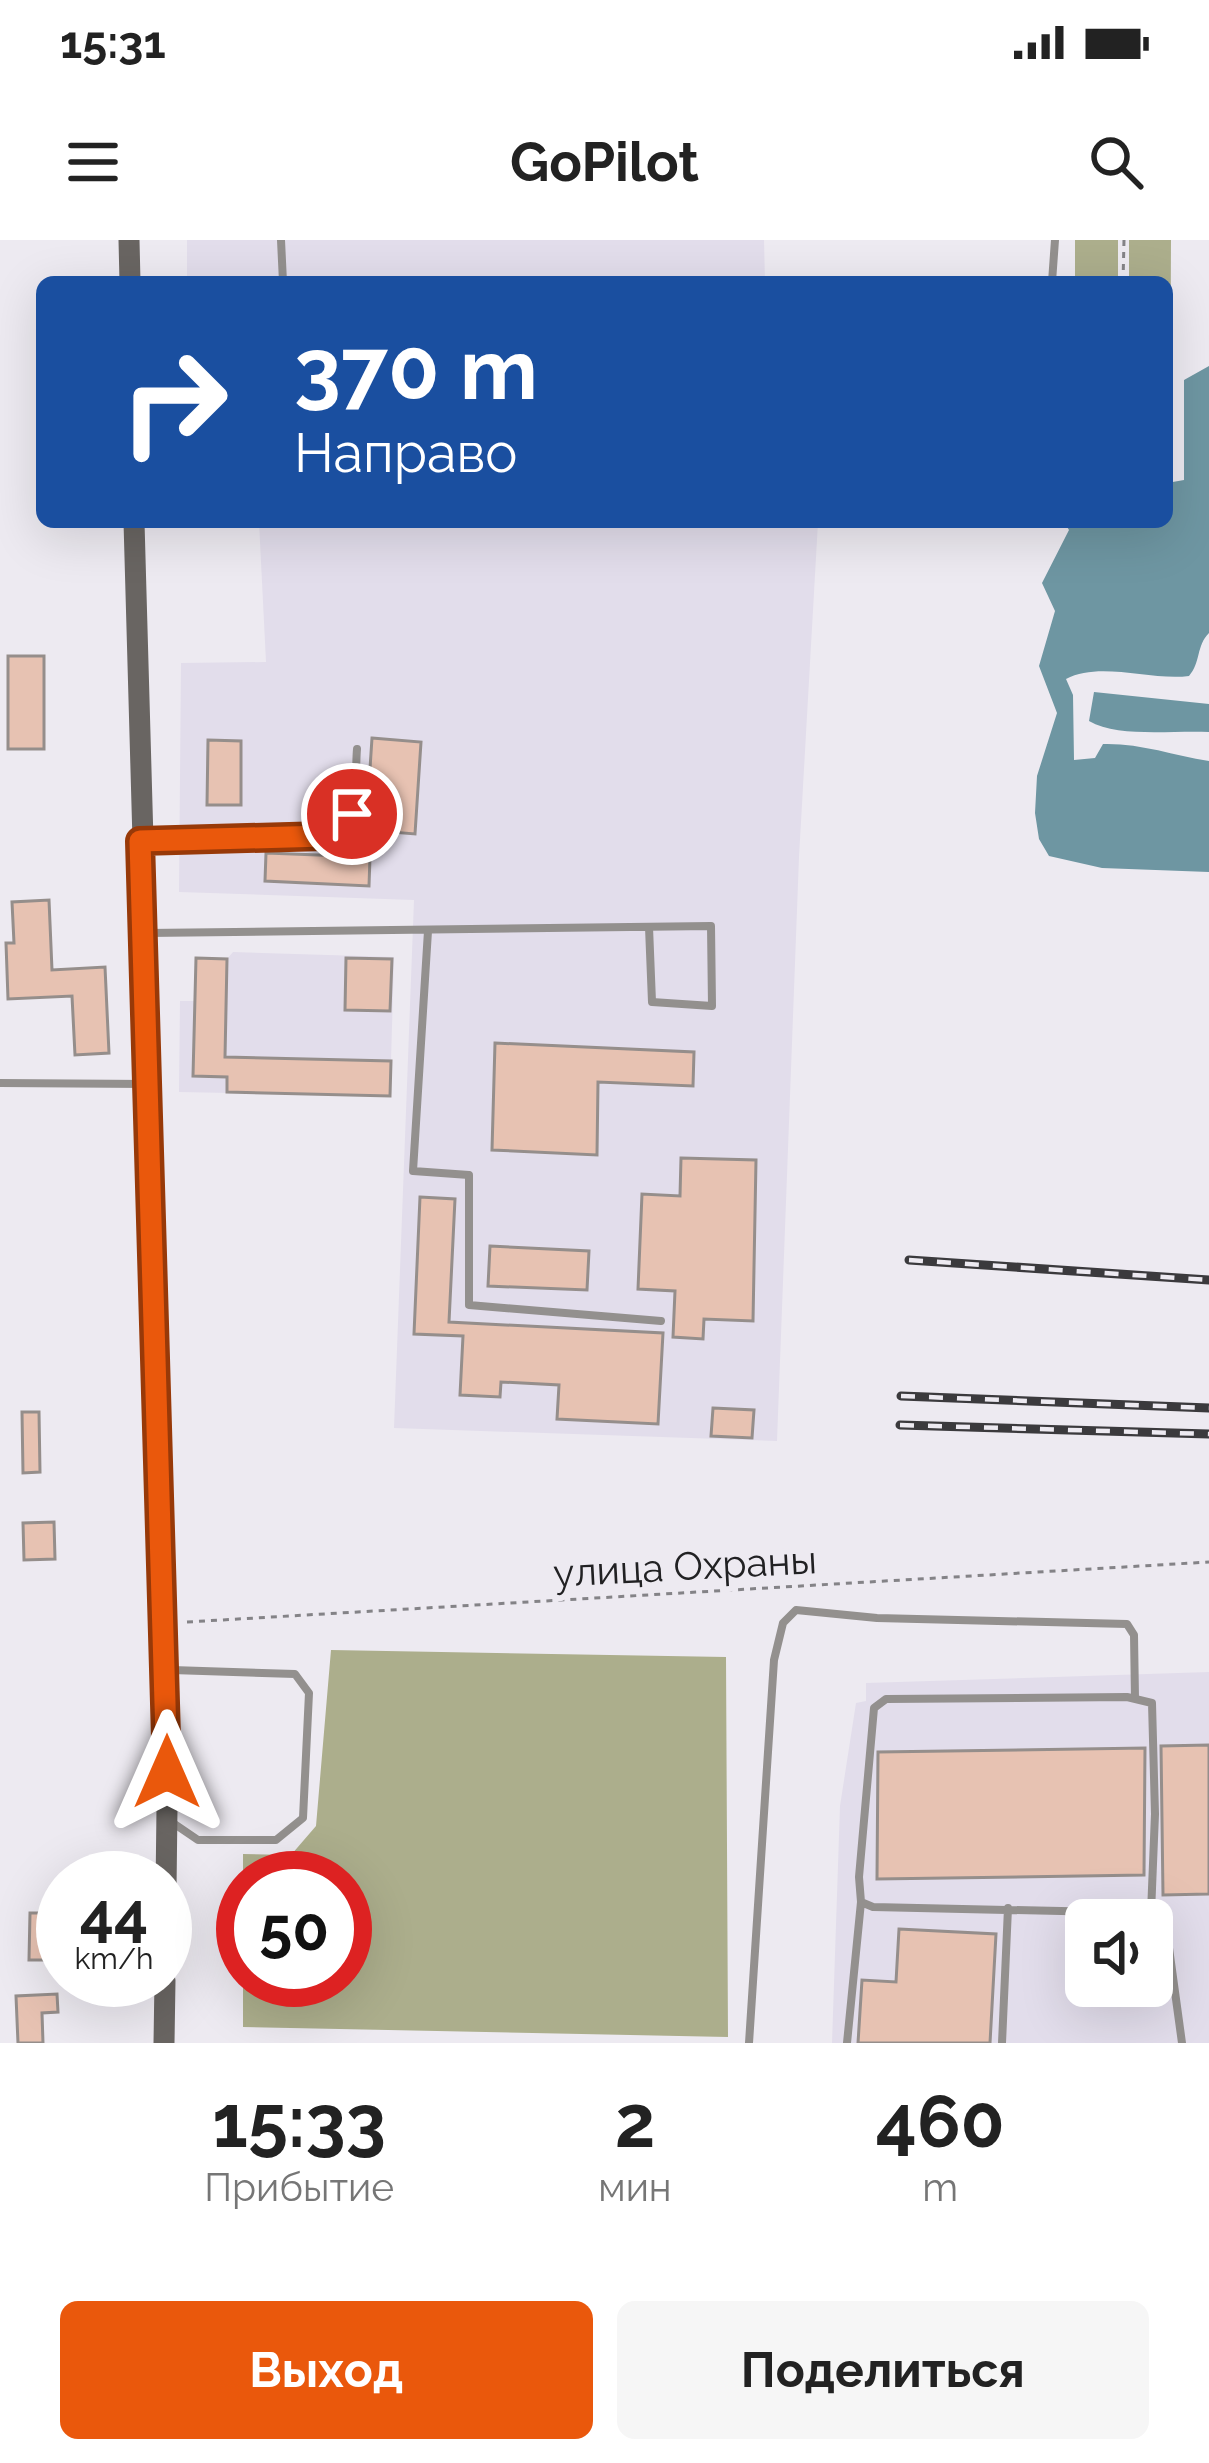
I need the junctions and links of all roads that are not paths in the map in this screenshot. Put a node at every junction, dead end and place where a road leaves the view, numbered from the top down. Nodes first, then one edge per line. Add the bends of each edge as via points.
1 (129, 240) edge
2 (281, 240) edge
3 (1054, 240) edge
4 (130, 276) edge
5 (283, 276) edge
6 (1052, 276) edge
7 (134, 528) edge
8 (357, 749) dead end
9 (140, 841) junction
10 (649, 927) junction
11 (428, 931) junction
12 (144, 933) junction
13 (0, 1083) edge
14 (148, 1084) junction
15 (661, 1321) dead end
16 (165, 1669) junction
17 (1135, 1698) junction
18 (167, 1819) junction
19 (167, 1851) edge
20 (1151, 1899) edge
21 (861, 1902) junction
22 (1008, 1908) junction
23 (1065, 1910) edge
24 (1173, 1977) edge
25 (165, 2007) edge
26 (164, 2043) edge
27 (749, 2043) edge
28 (847, 2043) edge
29 (1002, 2043) edge
30 (1182, 2043) edge

1 - 4 main road
2 - 5 lane
3 - 6 lane
7 - 9 main road
8 - 9 lane via 352,814 342,830
9 - 12 main road
10 - 10 lane via 711,926 712,1006 652,1002
10 - 11 lane
11 - 12 lane
11 - 15 lane via 412,1171 469,1174 469,1305
12 - 14 main road
13 - 14 lane
14 - 16 main road
16 - 18 main road
16 - 18 lane via 295,1674 309,1693 303,1818 290,1833 198,1840
17 - 20 lane via 1152,1703
17 - 21 lane via 880,1703 870,1715
17 - 27 lane via 1127,1624 796,1610 783,1623 775,1660
18 - 19 main road
21 - 22 lane
21 - 28 lane
22 - 23 lane
22 - 29 lane
24 - 30 lane
25 - 26 main road

